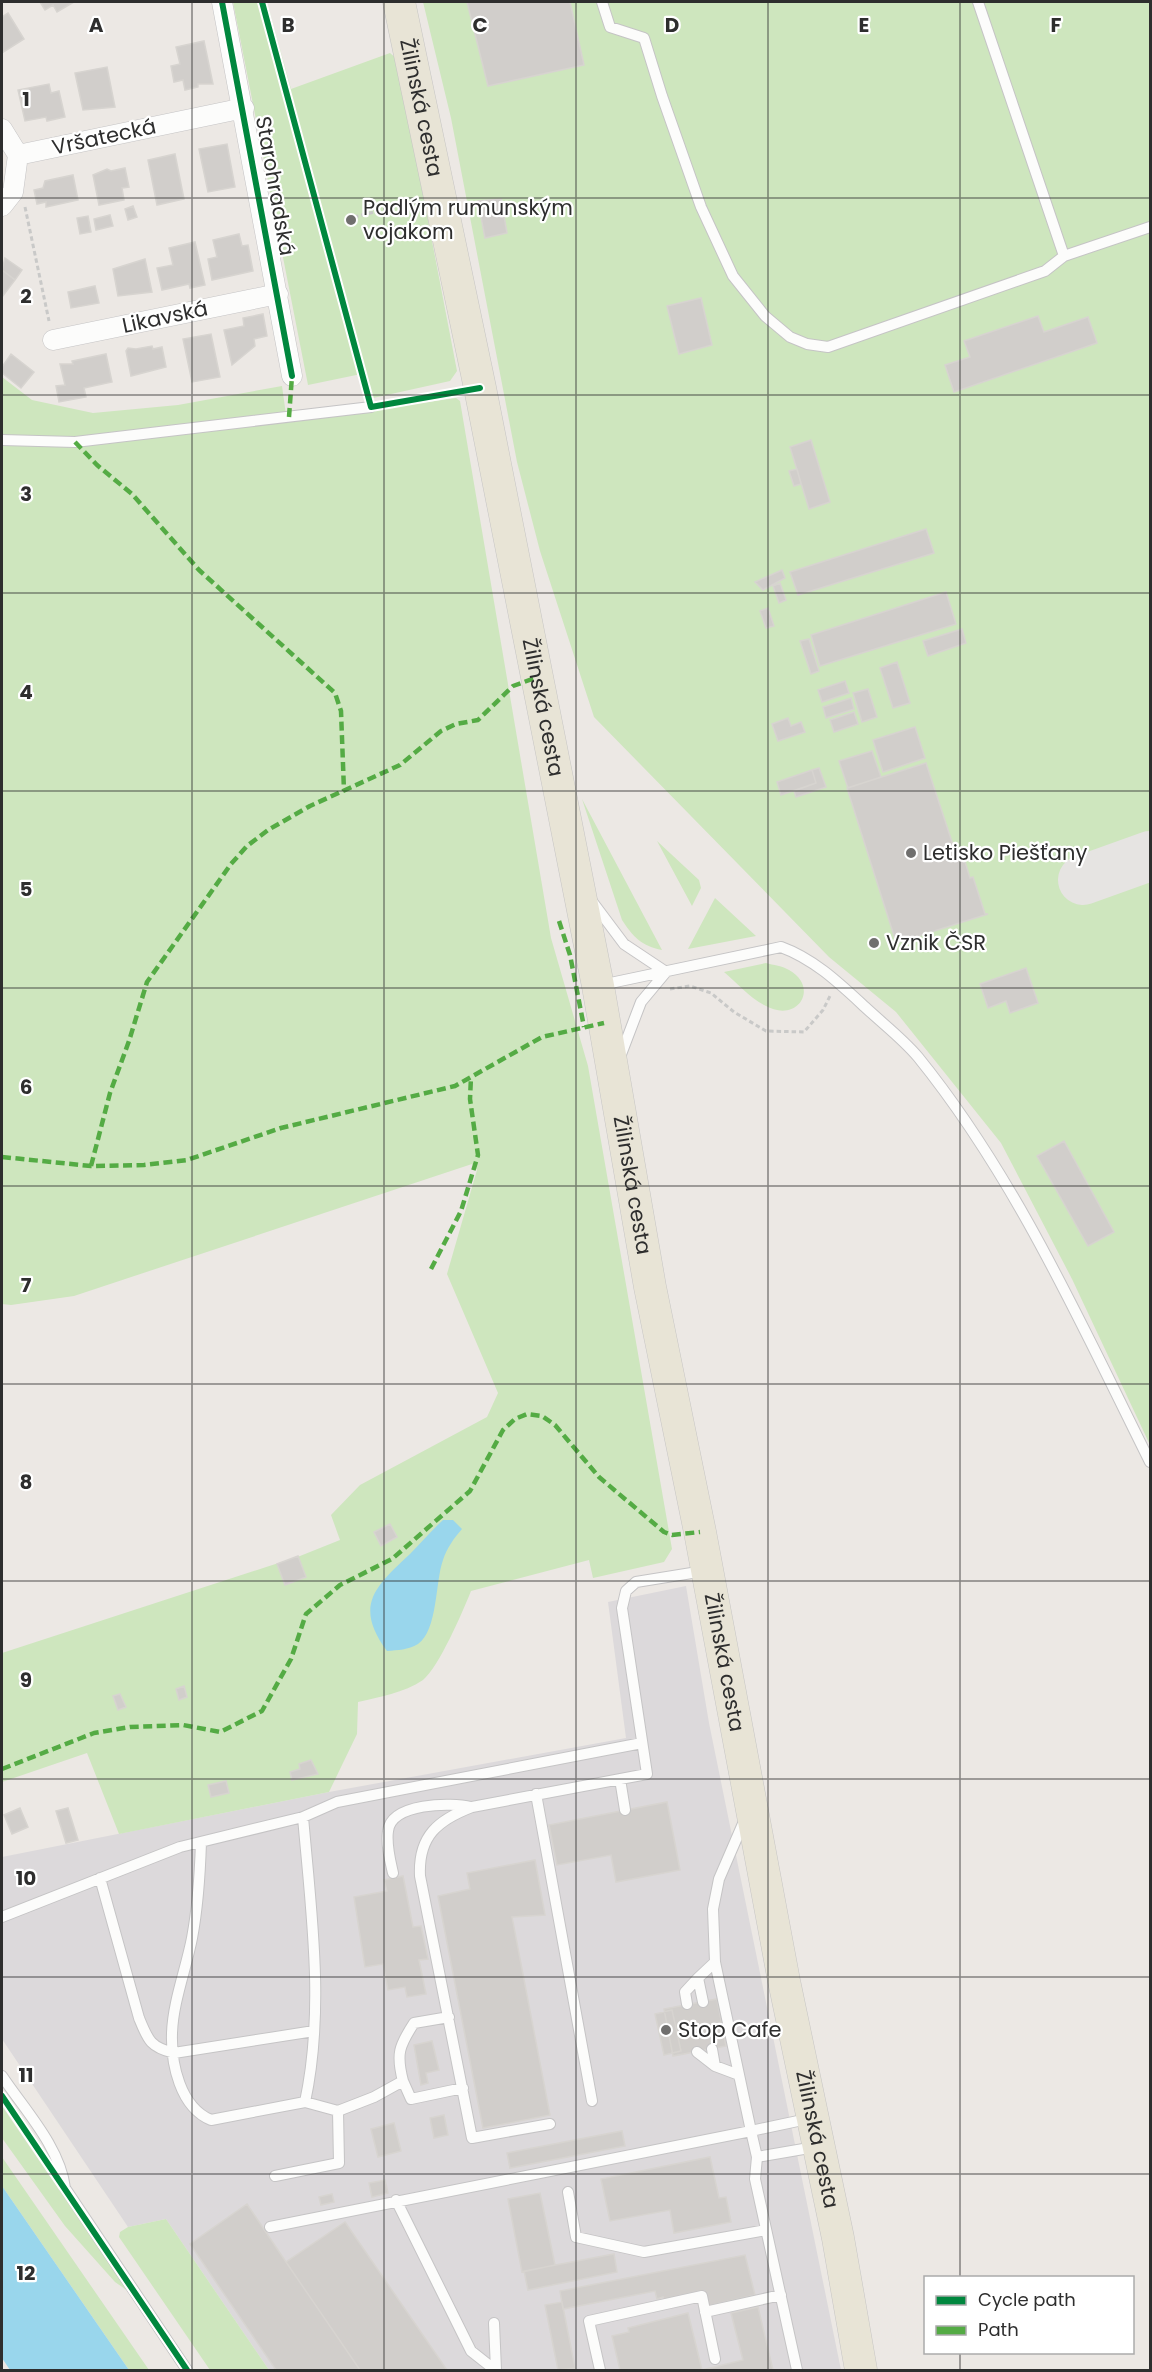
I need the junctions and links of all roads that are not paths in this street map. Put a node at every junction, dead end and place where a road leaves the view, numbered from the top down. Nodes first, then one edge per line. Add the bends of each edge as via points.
1 (222, 2) edge
2 (399, 2) edge
3 (602, 2) edge
4 (978, 2) edge
5 (243, 108) junction
6 (2, 129) edge
7 (18, 155) junction
8 (2, 206) edge
9 (1150, 227) edge
10 (1064, 256) junction
11 (278, 294) junction
12 (53, 340) road end
13 (292, 376) dead end
14 (371, 407) dead end
15 (2, 440) edge
16 (576, 881) junction
17 (671, 971) junction
18 (598, 986) junction
19 (614, 1078) junction
20 (1150, 1462) edge
21 (707, 1571) junction
22 (642, 1743) junction
23 (620, 1779) junction
24 (536, 1794) junction
25 (752, 1806) junction
26 (471, 1807) junction
27 (625, 1810) dead end
28 (303, 1817) junction
29 (201, 1842) junction
30 (393, 1873) dead end
31 (100, 1878) junction
32 (2, 1917) edge
33 (715, 1962) junction
34 (698, 1978) junction
35 (703, 2002) dead end
36 (687, 2004) dead end
37 (449, 2017) junction
38 (314, 2031) junction
39 (712, 2049) dead end
40 (697, 2052) dead end
41 (174, 2053) junction
42 (715, 2066) junction
43 (739, 2075) junction
44 (2, 2076) edge
45 (403, 2081) junction
46 (463, 2088) junction
47 (592, 2101) dead end
48 (305, 2102) junction
49 (338, 2111) junction
50 (550, 2124) dead end
51 (751, 2131) junction
52 (817, 2132) junction
53 (757, 2157) junction
54 (275, 2176) dead end
55 (568, 2192) dead end
56 (396, 2200) junction
57 (270, 2227) dead end
58 (766, 2230) junction
59 (780, 2295) junction
60 (705, 2312) junction
61 (494, 2324) dead end
62 (714, 2359) dead end
63 (187, 2370) edge
64 (495, 2370) edge
65 (600, 2370) edge
66 (797, 2370) edge
67 (861, 2370) edge

1 - 5 street, Starohradská
2 - 16 main road, Žilinská cesta via 480,388
3 - 10 lane via 610,27 644,39 701,207 733,276 765,316 790,338 828,347 1045,271
4 - 10 lane
5 - 7 street, Vršatecká
5 - 11 street, Starohradská
6 - 7 street
7 - 8 street via 13,192
9 - 10 lane
11 - 12 street, Likavská
11 - 13 street, Starohradská
14 - 15 lane via 75,442
16 - 17 lane via 624,944
16 - 18 main road, Žilinská cesta
17 - 18 lane
17 - 19 lane via 640,1002
17 - 20 lane via 781,947 802,955 838,982 917,1055 978,1138 1061,1285
18 - 19 main road, Žilinská cesta
19 - 21 main road, Žilinská cesta via 650,1287
21 - 22 lane via 636,1581 626,1591 622,1608
21 - 25 main road, Žilinská cesta
22 - 23 lane via 647,1774
22 - 28 lane via 337,1802
23 - 24 lane
23 - 27 lane
24 - 26 lane
24 - 47 lane
25 - 33 lane via 719,1880 713,1909
25 - 52 main road, Žilinská cesta
26 - 30 lane via 455,1803 429,1806 396,1817 387,1831
26 - 37 lane via 450,1815 424,1842 421,1852 420,1876
28 - 29 lane
28 - 38 lane via 316,1995
29 - 31 lane
29 - 41 lane via 192,1938 172,2032
31 - 32 lane
31 - 41 lane via 147,2037 156,2048
33 - 34 lane
33 - 43 lane
34 - 35 lane
34 - 36 lane via 685,1992
37 - 45 lane via 414,2023 403,2039 397,2059
37 - 46 lane
38 - 41 lane
38 - 48 lane
39 - 42 lane
40 - 42 lane
41 - 48 lane via 176,2072 188,2102 198,2115 211,2120
42 - 43 lane
43 - 51 lane
44 - 63 lane via 51,2149 63,2175 64,2188
45 - 46 lane via 411,2099
45 - 49 lane
46 - 50 lane via 472,2138
48 - 49 lane
49 - 54 lane via 339,2163
51 - 52 lane
51 - 53 lane
51 - 56 lane
52 - 53 lane
52 - 67 main road, Žilinská cesta
53 - 58 lane via 755,2179
55 - 58 lane via 576,2237 644,2252
56 - 57 lane
56 - 64 lane via 471,2351
58 - 59 lane
59 - 60 lane
59 - 66 lane
60 - 62 lane
60 - 65 lane via 702,2296 589,2321
61 - 64 lane

